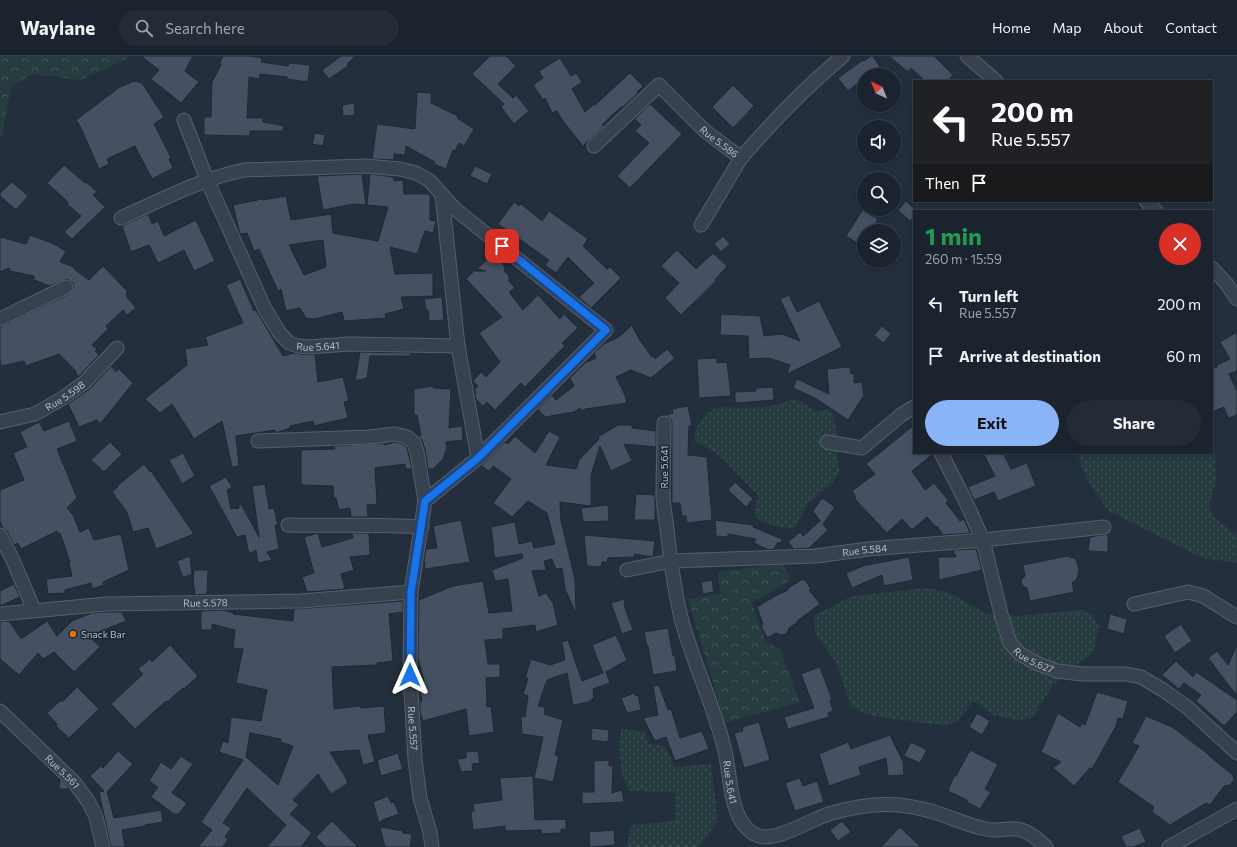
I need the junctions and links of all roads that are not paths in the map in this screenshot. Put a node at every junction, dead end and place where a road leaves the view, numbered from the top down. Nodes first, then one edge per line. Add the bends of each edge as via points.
1 (843, 56) edge
2 (967, 56) edge
3 (995, 80) edge
4 (184, 120) dead end
5 (594, 146) dead end
6 (741, 158) junction
7 (206, 180) junction
8 (442, 194) junction
9 (1147, 202) edge
10 (1155, 210) edge
11 (121, 218) dead end
12 (701, 226) dead end
13 (1213, 269) edge
14 (66, 287) dead end
15 (1237, 299) edge
16 (0, 319) edge
17 (458, 346) junction
18 (116, 348) dead end
19 (913, 408) edge
20 (0, 422) edge
21 (664, 423) dead end
22 (258, 441) dead end
23 (827, 442) dead end
24 (942, 454) edge
25 (478, 458) junction
26 (425, 501) junction
27 (288, 525) dead end
28 (422, 527) junction
29 (1104, 527) dead end
30 (0, 535) edge
31 (983, 540) junction
32 (671, 561) junction
33 (627, 570) dead end
34 (411, 592) junction
35 (1134, 604) dead end
36 (34, 610) junction
37 (0, 614) edge
38 (1237, 617) edge
39 (0, 710) edge
40 (1237, 753) edge
41 (1237, 809) edge
42 (103, 847) edge
43 (432, 847) edge
44 (1046, 847) edge
45 (1169, 847) edge

1 - 6 street, Rue 5.586 via 802,92
2 - 3 street
4 - 7 street, Rue 5.641
5 - 6 street, Rue 5.586 via 659,85 704,131
6 - 12 street
7 - 8 street via 244,170 372,166 416,173 429,180
7 - 11 street
7 - 17 street, Rue 5.641 via 265,309 289,343 308,347 350,344
8 - 17 street
8 - 25 street via 455,209 606,330
9 - 10 street
13 - 15 street
14 - 16 street
17 - 25 street
18 - 20 street, Rue 5.598 via 85,382 63,398 35,414
19 - 23 street via 862,448
21 - 32 street, Rue 5.641 via 663,499
22 - 26 street, Rue 5.557 via 395,434 407,437 414,443 417,452
24 - 31 street, Rue 5.627
25 - 26 street
26 - 28 street, Rue 5.557
27 - 28 street
28 - 34 street, Rue 5.557
29 - 31 street, Rue 5.584
30 - 36 street
31 - 32 street, Rue 5.584 via 868,549 816,556
31 - 40 street, Rue 5.627 via 1010,643 1020,654 1058,671 1141,677 1187,707
32 - 33 street, Rue 5.584
32 - 44 street, Rue 5.641 via 681,617 692,656 724,745 735,805 741,821 749,831 760,837 771,837 827,814 855,806 895,804 938,813 988,830 1023,830
34 - 36 street, Rue 5.578 via 300,601 107,604
34 - 43 street, Rue 5.557 via 410,675 415,751 420,798
35 - 38 street via 1188,592 1203,596
36 - 37 street, Rue 5.578
39 - 42 street, Rue 5.561 via 74,782 96,817
41 - 45 street

